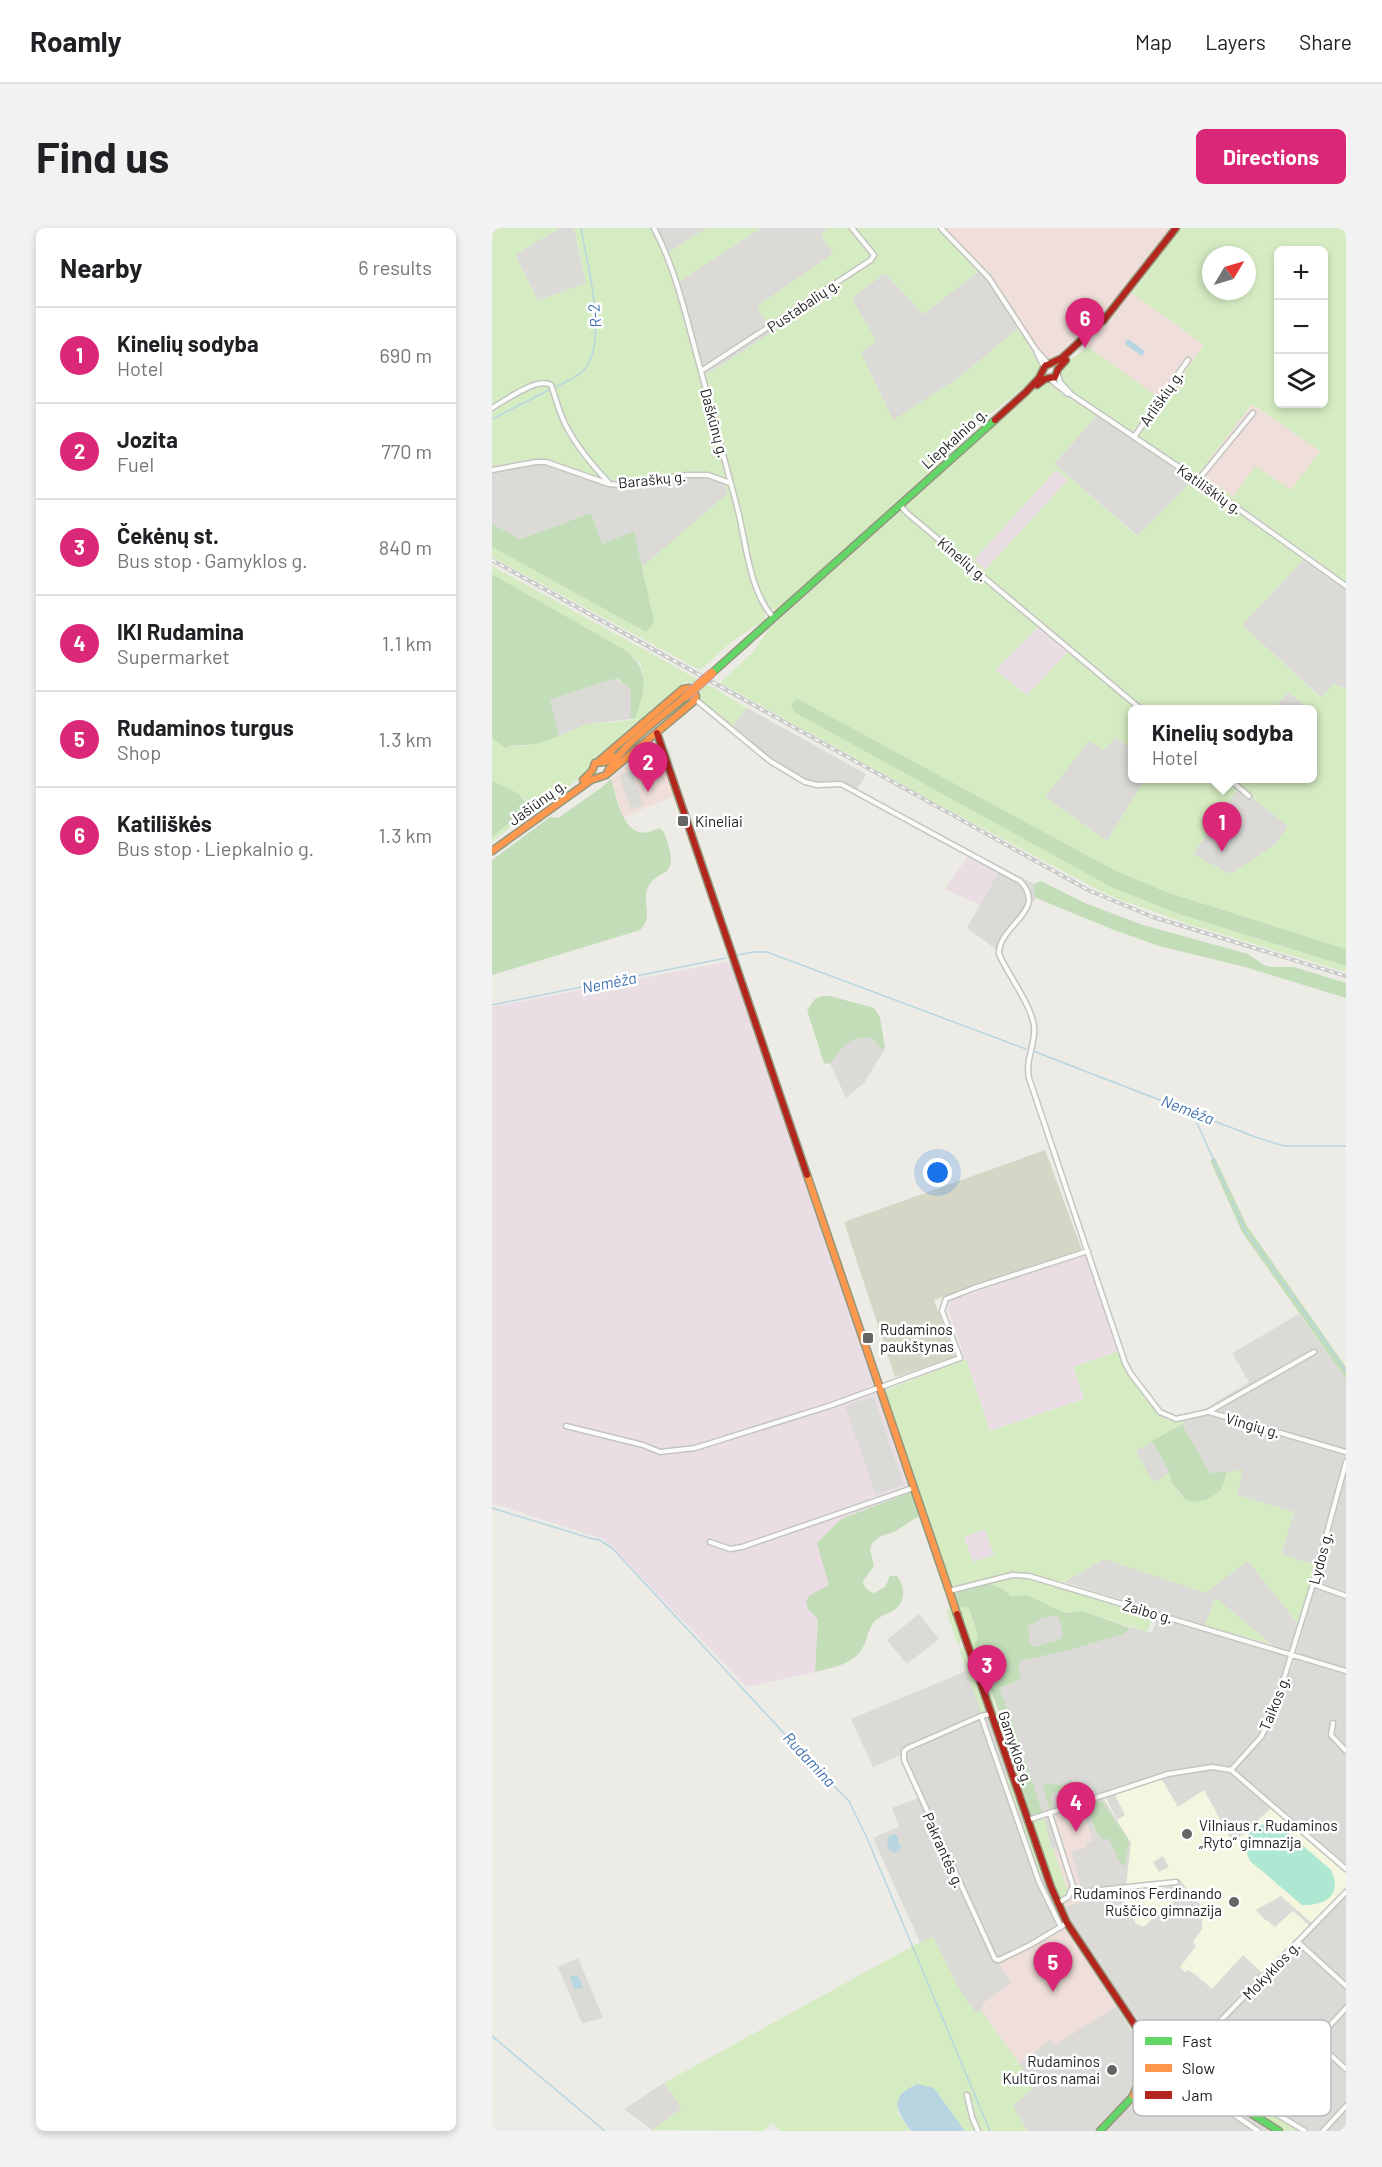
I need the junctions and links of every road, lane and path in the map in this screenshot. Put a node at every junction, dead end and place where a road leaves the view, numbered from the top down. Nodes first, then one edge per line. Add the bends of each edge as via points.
1 (654, 228) edge
2 (852, 228) edge
3 (941, 228) edge
4 (1176, 228) edge
5 (1188, 360) dead end
6 (1050, 371) junction
7 (701, 372) junction
8 (1072, 395) junction
9 (492, 408) edge
10 (1253, 412) dead end
11 (1134, 437) junction
12 (492, 470) edge
13 (1198, 480) junction
14 (730, 483) junction
15 (610, 484) junction
16 (900, 505) junction
17 (1346, 586) edge
18 (774, 618) junction
19 (695, 699) junction
20 (1136, 705) edge
21 (657, 733) junction
22 (601, 769) junction
23 (1234, 783) edge
24 (1250, 796) dead end
25 (492, 849) edge
26 (1088, 1251) junction
27 (1314, 1352) dead end
28 (879, 1389) junction
29 (1208, 1412) junction
30 (566, 1426) dead end
31 (1346, 1452) edge
32 (1346, 1462) edge
33 (913, 1488) junction
34 (710, 1542) dead end
35 (1313, 1584) junction
36 (948, 1591) junction
37 (1346, 1596) edge
38 (1292, 1654) junction
39 (1346, 1671) edge
40 (990, 1714) junction
41 (981, 1716) junction
42 (1333, 1723) dead end
43 (1346, 1751) edge
44 (1231, 1770) junction
45 (1050, 1814) junction
46 (1027, 1820) junction
47 (1346, 1869) edge
48 (1176, 1882) dead end
49 (1346, 1892) edge
50 (1071, 1893) junction
51 (1058, 1903) junction
52 (1064, 1925) junction
53 (1298, 1942) junction
54 (1346, 1986) edge
55 (1346, 2007) edge
56 (1221, 2020) edge
57 (1331, 2024) edge
58 (1133, 2025) edge
59 (1331, 2055) edge
60 (1346, 2069) edge
61 (967, 2095) dead end
62 (1133, 2096) edge
63 (1346, 2106) edge
64 (1236, 2116) edge
65 (1255, 2116) edge
66 (1279, 2116) edge
67 (1105, 2128) edge
68 (978, 2131) edge
69 (1258, 2131) edge
70 (1279, 2131) edge
71 (1305, 2131) edge
72 (1323, 2131) edge

1 - 7 street, Daškūnų g. via 668,259
2 - 7 street, Pustabalių g. via 874,255 871,260
3 - 6 street, Katiliškių g. via 989,278
4 - 6 main road, Liepkalnio g. via 1105,318
5 - 11 street, Arliškių g.
6 - 8 street, Katiliškių g.
6 - 8 street, Katiliškių g. via 1064,392
6 - 16 main road, Liepkalnio g.
7 - 14 street, Daškūnų g.
8 - 11 street, Katiliškių g.
9 - 15 street, Baraškų g. via 536,384 551,385 562,418
10 - 13 street
11 - 13 street, Katiliškių g.
12 - 15 street via 546,462
13 - 17 street, Katiliškių g.
14 - 15 street, Baraškų g. via 708,475 687,475
14 - 18 street, Daškūnų g. via 756,586
16 - 18 main road, Liepkalnio g.
16 - 20 street, Kinelių g.
18 - 22 main road, Jašiūnų g., bridge
19 - 21 main road
19 - 22 main road via 692,689 683,688 605,754
19 - 26 street via 770,761 806,782 841,784 1025,886 1027,909 1000,942 999,954 1033,1023 1027,1061 1029,1078
21 - 22 main road
21 - 28 main road, Gamyklos g.
22 - 25 main road, Jašiūnų g.
23 - 24 street
26 - 28 street via 946,1299 942,1311 960,1358
26 - 29 street via 1131,1374 1160,1412 1171,1419
27 - 29 street, Vingių g.
28 - 30 street via 776,1424 668,1452
28 - 33 main road, Gamyklos g.
29 - 31 street, Vingių g.
32 - 35 street, Lydos g.
33 - 34 street via 742,1547 730,1549
33 - 36 main road, Gamyklos g.
35 - 37 street
35 - 38 street, Lydos g.
36 - 38 street, Žaibo g. via 1005,1576 1029,1576
36 - 40 main road, Gamyklos g.
38 - 39 street, Žaibo g.
38 - 44 street, Taikos g. via 1270,1722
40 - 41 street, Pakrantės g.
40 - 46 main road, Gamyklos g.
41 - 52 street via 1039,1882
41 - 52 street, Pakrantės g. via 908,1748 904,1760 995,1959 1025,1948
42 - 43 street via 1331,1736
44 - 45 street via 1212,1767 1168,1774
44 - 47 street
45 - 46 street
45 - 50 street via 1073,1885
46 - 51 main road, Gamyklos g.
48 - 50 street
49 - 53 street, Mokyklos g.
50 - 51 street
51 - 52 main road, Gamyklos g.
52 - 58 main road, Gamyklos g.
53 - 54 street
53 - 56 street, Mokyklos g.
55 - 57 street
59 - 60 street
61 - 68 street
62 - 67 main road
63 - 72 street
64 - 69 street
65 - 70 main road
66 - 71 street

